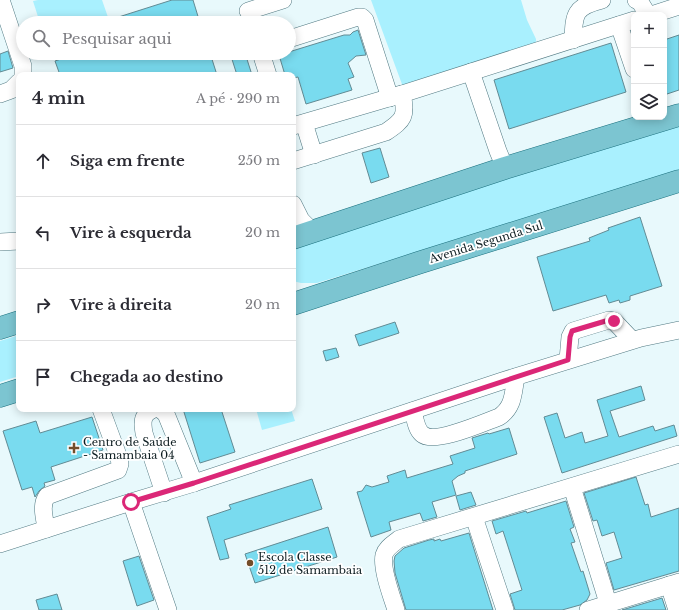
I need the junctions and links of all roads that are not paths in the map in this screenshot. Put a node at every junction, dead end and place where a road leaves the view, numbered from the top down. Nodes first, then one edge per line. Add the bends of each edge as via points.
1 (1, 0) edge
2 (283, 0) edge
3 (602, 0) edge
4 (636, 0) edge
5 (679, 6) edge
6 (248, 11) edge
7 (648, 12) edge
8 (660, 12) edge
9 (626, 23) edge
10 (296, 37) edge
11 (573, 40) junction
12 (16, 45) edge
13 (631, 52) edge
14 (21, 60) edge
15 (263, 60) edge
16 (23, 72) edge
17 (267, 72) edge
18 (471, 72) junction
19 (16, 85) edge
20 (0, 94) edge
21 (396, 96) junction
22 (679, 115) edge
23 (667, 117) edge
24 (654, 120) edge
25 (299, 124) edge
26 (314, 155) junction
27 (296, 160) edge
28 (502, 160) junction
29 (679, 181) edge
30 (296, 211) edge
31 (303, 235) edge
32 (16, 241) edge
33 (0, 242) edge
34 (296, 289) edge
35 (318, 297) junction
36 (296, 303) edge
37 (16, 323) edge
38 (0, 328) edge
39 (679, 330) edge
40 (632, 340) junction
41 (568, 360) junction
42 (516, 377) junction
43 (16, 391) edge
44 (0, 396) edge
45 (413, 411) junction
46 (102, 412) edge
47 (150, 412) edge
48 (164, 412) edge
49 (679, 454) edge
50 (194, 483) junction
51 (572, 487) junction
52 (164, 492) junction
53 (131, 502) junction
54 (474, 517) junction
55 (46, 529) junction
56 (0, 544) edge
57 (674, 584) edge
58 (608, 603) junction
59 (168, 610) edge
60 (396, 610) edge
61 (505, 610) edge
62 (589, 610) edge
63 (677, 610) edge

1 - 12 street
2 - 6 street
3 - 11 street via 578,12 574,19
4 - 7 street
5 - 8 street
9 - 11 street
9 - 13 street
10 - 21 street via 362,17
11 - 18 street
14 - 16 street
15 - 17 street
18 - 21 street
18 - 28 street
19 - 20 street
21 - 25 street
21 - 26 street via 404,105 404,116 386,132
22 - 23 main road
24 - 28 main road
25 - 26 street
26 - 27 street
28 - 31 main road
29 - 35 main road, Avenida Segunda Sul
30 - 31 street
32 - 33 street
34 - 35 main road
35 - 36 main road, Avenida Segunda Sul
37 - 38 main road
39 - 40 street
40 - 41 street
40 - 41 street via 614,321 587,326 572,331
41 - 42 street
42 - 45 street
42 - 45 street via 506,413 456,433 438,438 427,437 419,431
43 - 44 main road
45 - 50 street
46 - 55 street via 119,458 118,470 48,496 43,507
47 - 52 street via 142,422
48 - 50 street
49 - 51 street
50 - 52 street
51 - 54 street
51 - 58 street
52 - 53 street
53 - 55 street
53 - 59 street
54 - 60 street via 399,540 389,547 384,554 384,564
54 - 61 street
55 - 56 street
57 - 58 street
57 - 63 street
58 - 62 street

